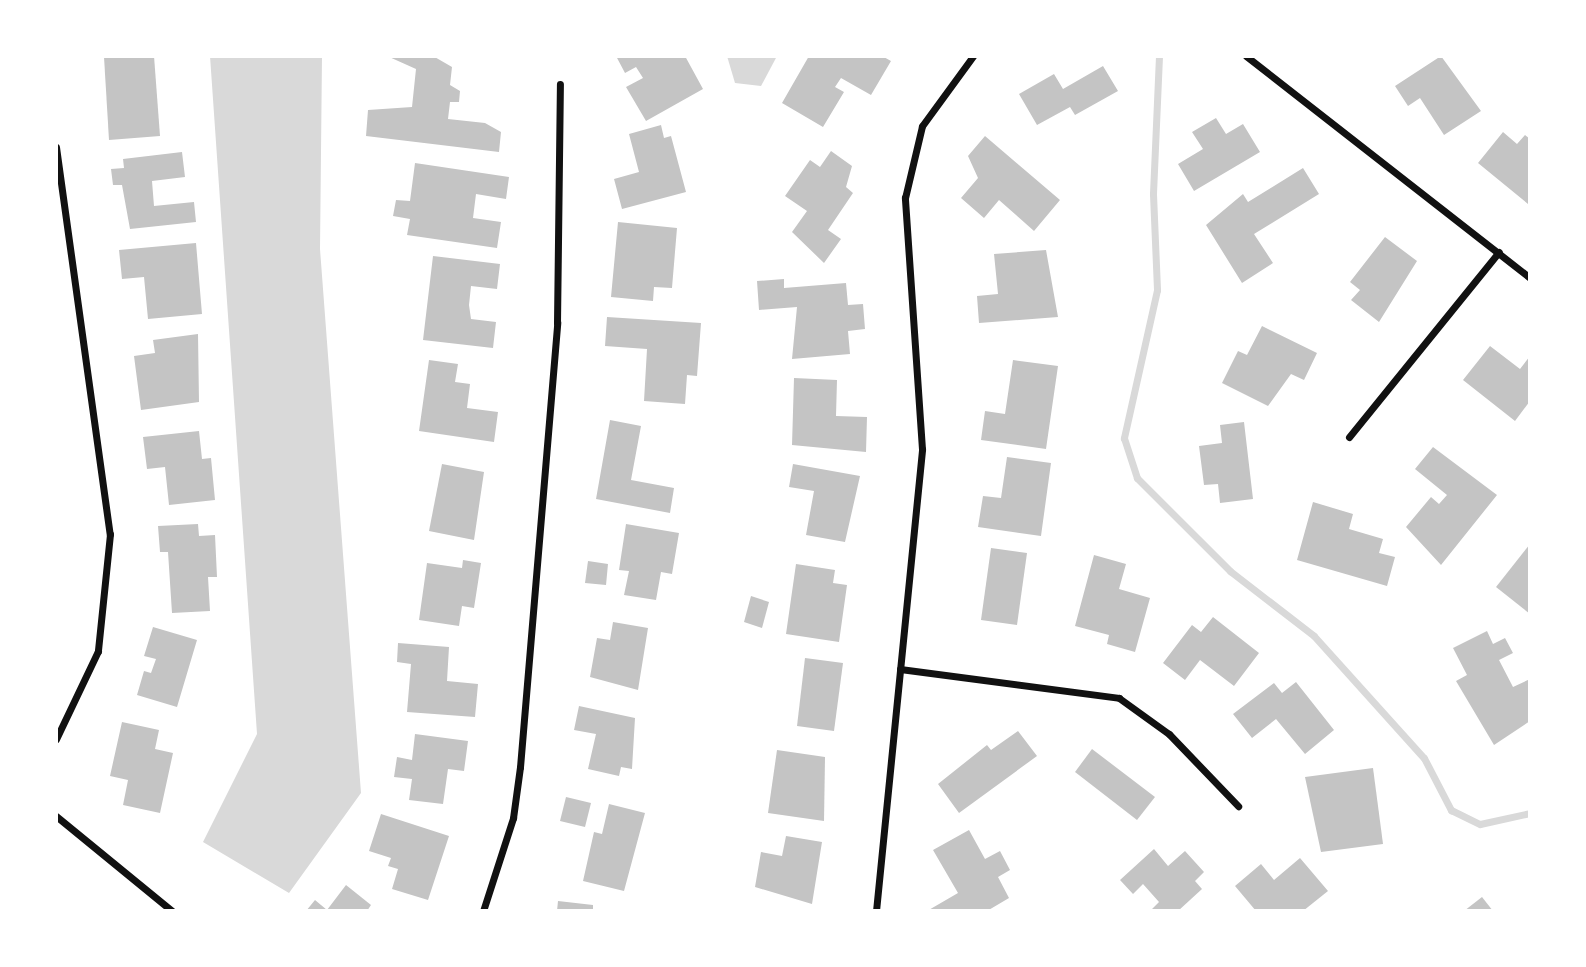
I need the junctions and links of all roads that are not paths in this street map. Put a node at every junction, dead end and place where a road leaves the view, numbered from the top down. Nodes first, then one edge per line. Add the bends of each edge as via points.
1 (974, 56) edge
2 (1246, 56) edge
3 (560, 84) dead end
4 (56, 146) edge
5 (1499, 252) junction
6 (1530, 278) edge
7 (1349, 437) dead end
8 (900, 669) junction
9 (56, 739) edge
10 (1238, 806) dead end
11 (56, 816) edge
12 (173, 911) edge
13 (483, 911) edge
14 (876, 911) edge

1 - 8 street via 922,126 905,198 922,449
2 - 5 street
3 - 13 street via 557,323 520,767 513,818
4 - 9 street via 110,534 98,652
5 - 6 street
5 - 7 street
8 - 10 street via 1119,698 1169,734
8 - 14 street
11 - 12 street

